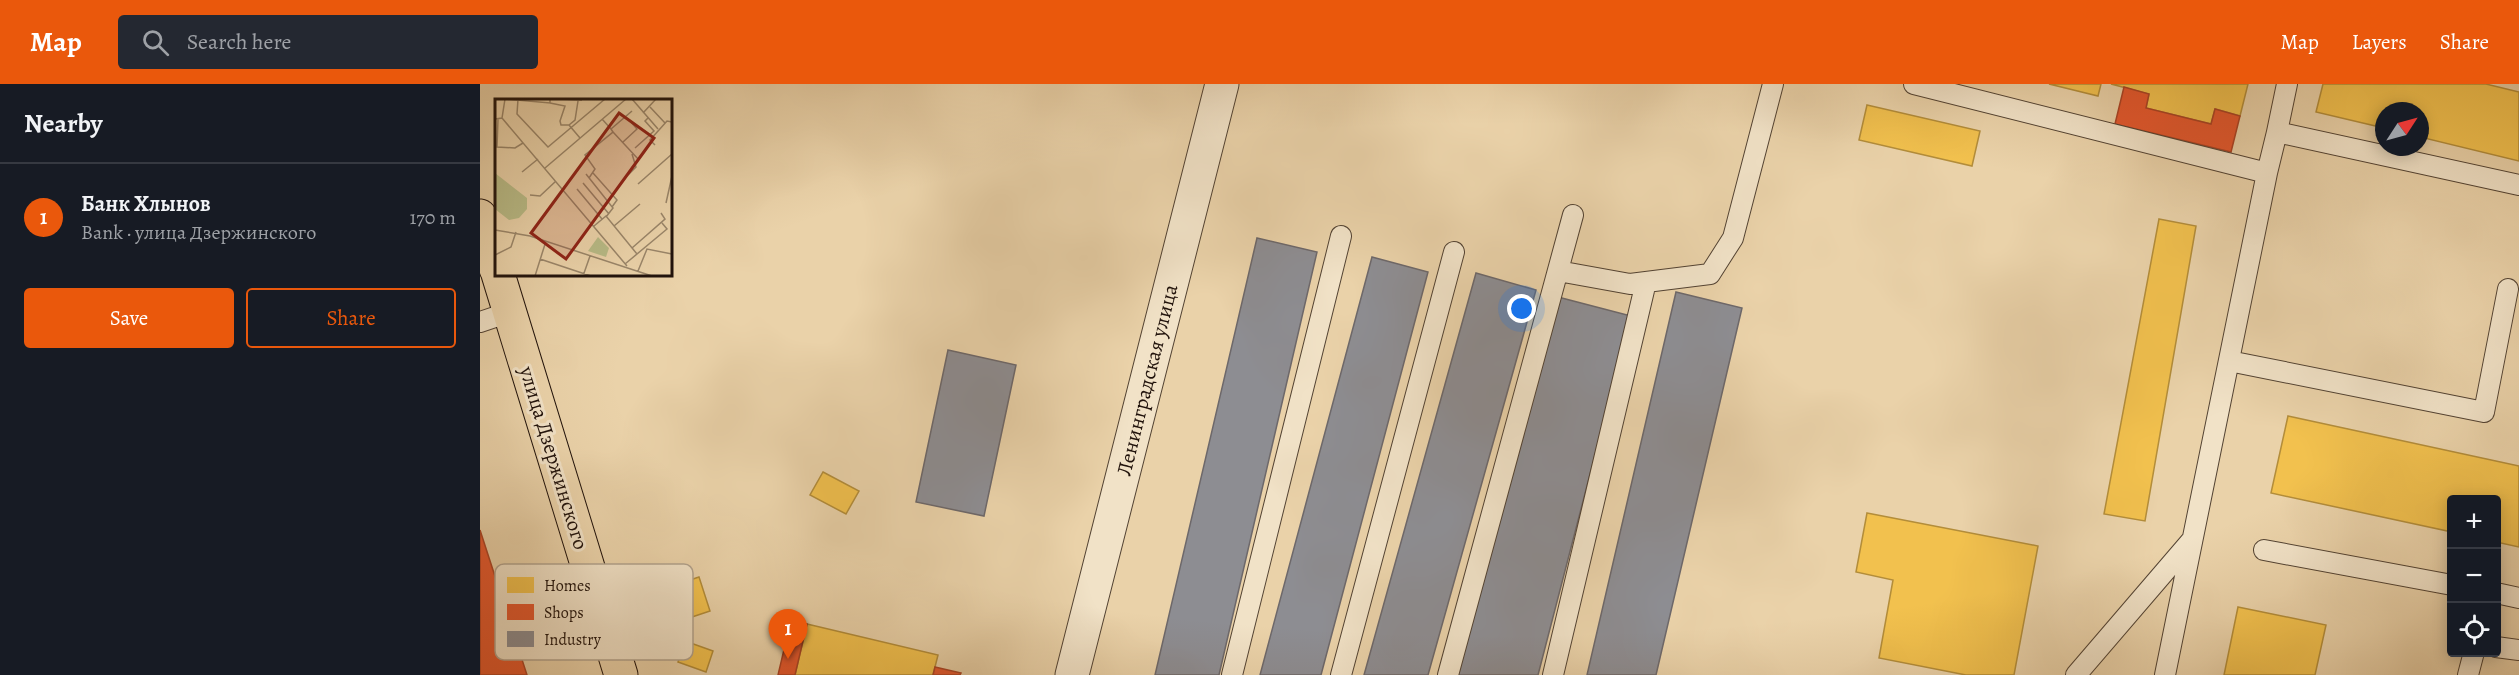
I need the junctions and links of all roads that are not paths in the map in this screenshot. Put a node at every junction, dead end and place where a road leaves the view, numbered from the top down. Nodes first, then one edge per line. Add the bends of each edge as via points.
1 (1222, 84) edge
2 (1773, 84) edge
3 (1914, 84) edge
4 (2288, 84) edge
5 (2277, 132) junction
6 (2267, 173) junction
7 (2519, 184) edge
8 (1573, 215) dead end
9 (480, 216) edge
10 (1341, 236) dead end
11 (1454, 252) dead end
12 (495, 266) edge
13 (1558, 271) junction
14 (498, 276) edge
15 (1646, 282) junction
16 (2508, 289) dead end
17 (495, 317) edge
18 (2229, 361) junction
19 (2193, 538) junction
20 (2264, 550) dead end
21 (582, 564) edge
22 (2447, 584) edge
23 (2501, 595) edge
24 (2519, 598) edge
25 (2501, 648) edge
26 (2519, 650) edge
27 (2473, 657) edge
28 (616, 660) edge
29 (621, 675) edge
30 (1072, 675) edge
31 (1232, 675) edge
32 (1341, 675) edge
33 (1448, 675) edge
34 (1553, 675) edge
35 (2076, 675) edge
36 (2165, 675) edge
37 (2468, 675) edge

1 - 30 street, Ленинградская улица
2 - 15 lane via 1733,238 1710,274
3 - 6 lane
4 - 5 lane
5 - 6 lane
5 - 7 lane
6 - 18 lane
8 - 13 lane
9 - 12 main road
10 - 31 lane
11 - 32 lane
13 - 15 lane via 1630,284
13 - 33 lane
14 - 17 main road, улица Дзержинского
15 - 34 lane
16 - 18 lane via 2484,412
17 - 21 main road, улица Дзержинского
18 - 19 lane
19 - 35 lane
19 - 36 lane
20 - 22 lane
23 - 24 lane
25 - 26 lane
27 - 37 lane
28 - 29 main road, улица Дзержинского

